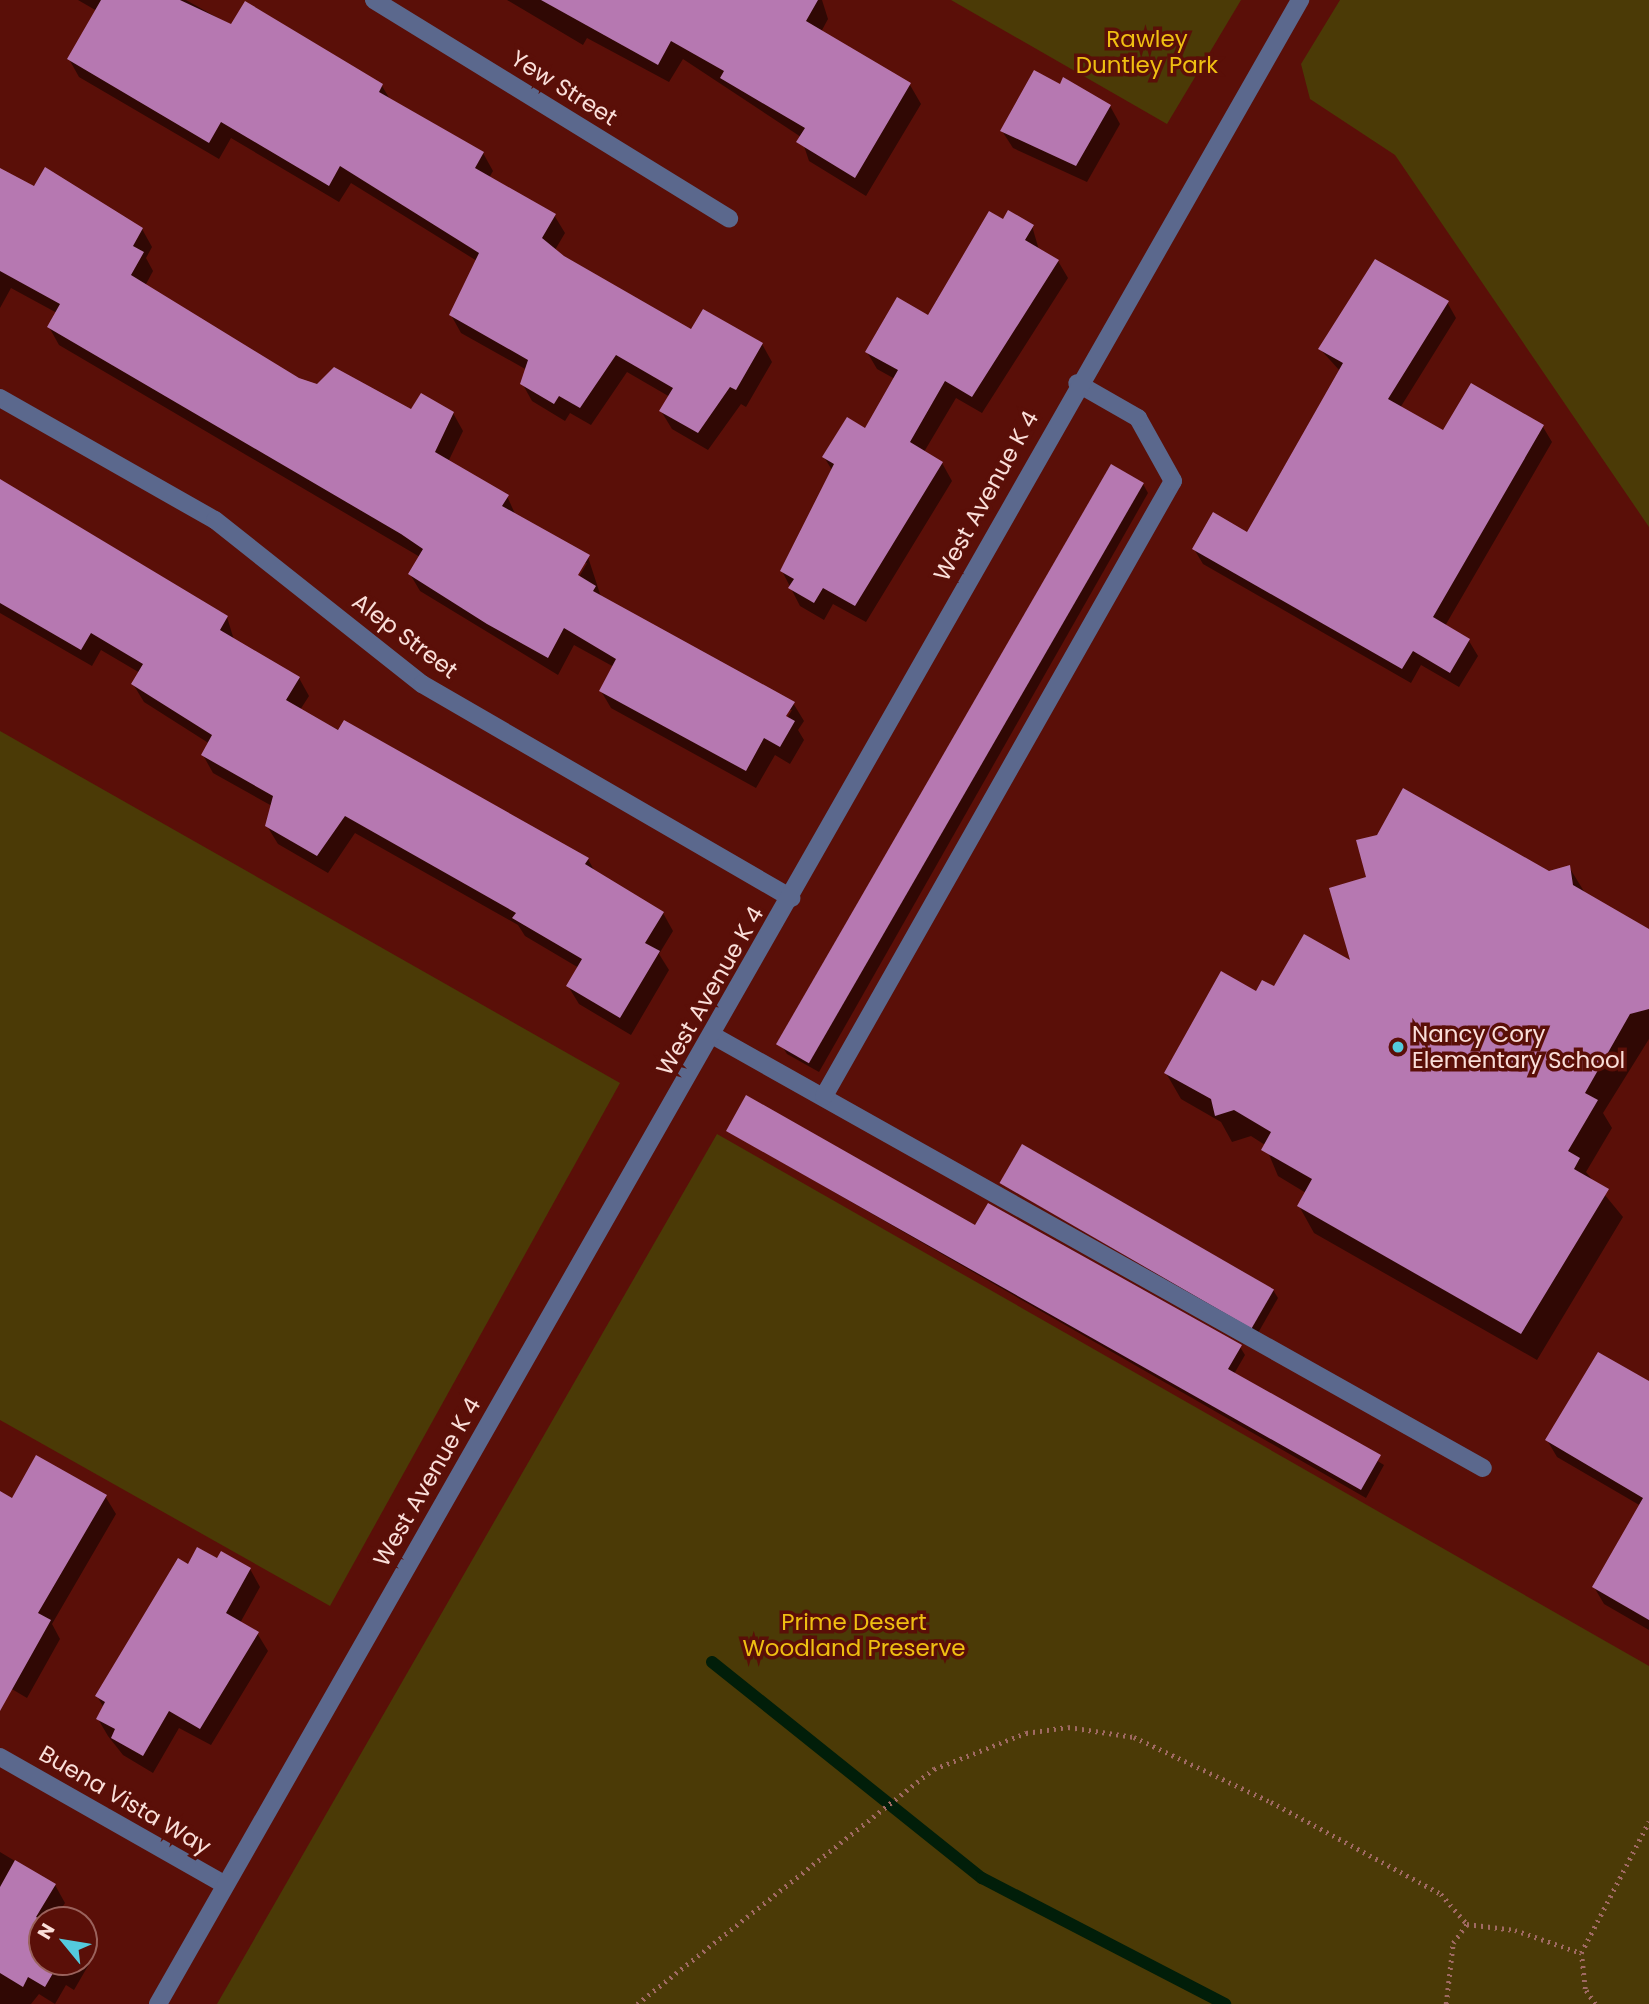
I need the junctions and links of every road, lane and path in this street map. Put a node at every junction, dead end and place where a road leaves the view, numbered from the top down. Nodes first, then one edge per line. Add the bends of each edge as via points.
1 (374, 0) edge
2 (1300, 0) edge
3 (729, 218) dead end
4 (1077, 383) junction
5 (0, 398) edge
6 (791, 898) junction
7 (712, 1035) junction
8 (824, 1096) junction
9 (1483, 1468) dead end
10 (0, 1757) edge
11 (1649, 1821) edge
12 (225, 1885) junction
13 (1467, 1924) junction
14 (1581, 1953) junction
15 (158, 2004) edge
16 (637, 2004) edge
17 (1446, 2004) edge
18 (1595, 2004) edge

1 - 3 street, Yew Street
2 - 4 street, West Avenue K 4
4 - 6 street, West Avenue K 4
4 - 8 street via 1138,418 1172,481
5 - 6 street, Alep Street via 215,520 422,684
6 - 7 street, West Avenue K 4
7 - 8 street
7 - 12 street, West Avenue K 4
8 - 9 street
10 - 12 street, Buena Vista Way
11 - 14 path
12 - 15 street, West Avenue K 4
13 - 14 path via 1515,1930
13 - 16 path via 1454,1903 1418,1880 1271,1802 1105,1729 1026,1733 934,1769 898,1793
13 - 17 path via 1453,1943
14 - 18 path via 1585,1989

